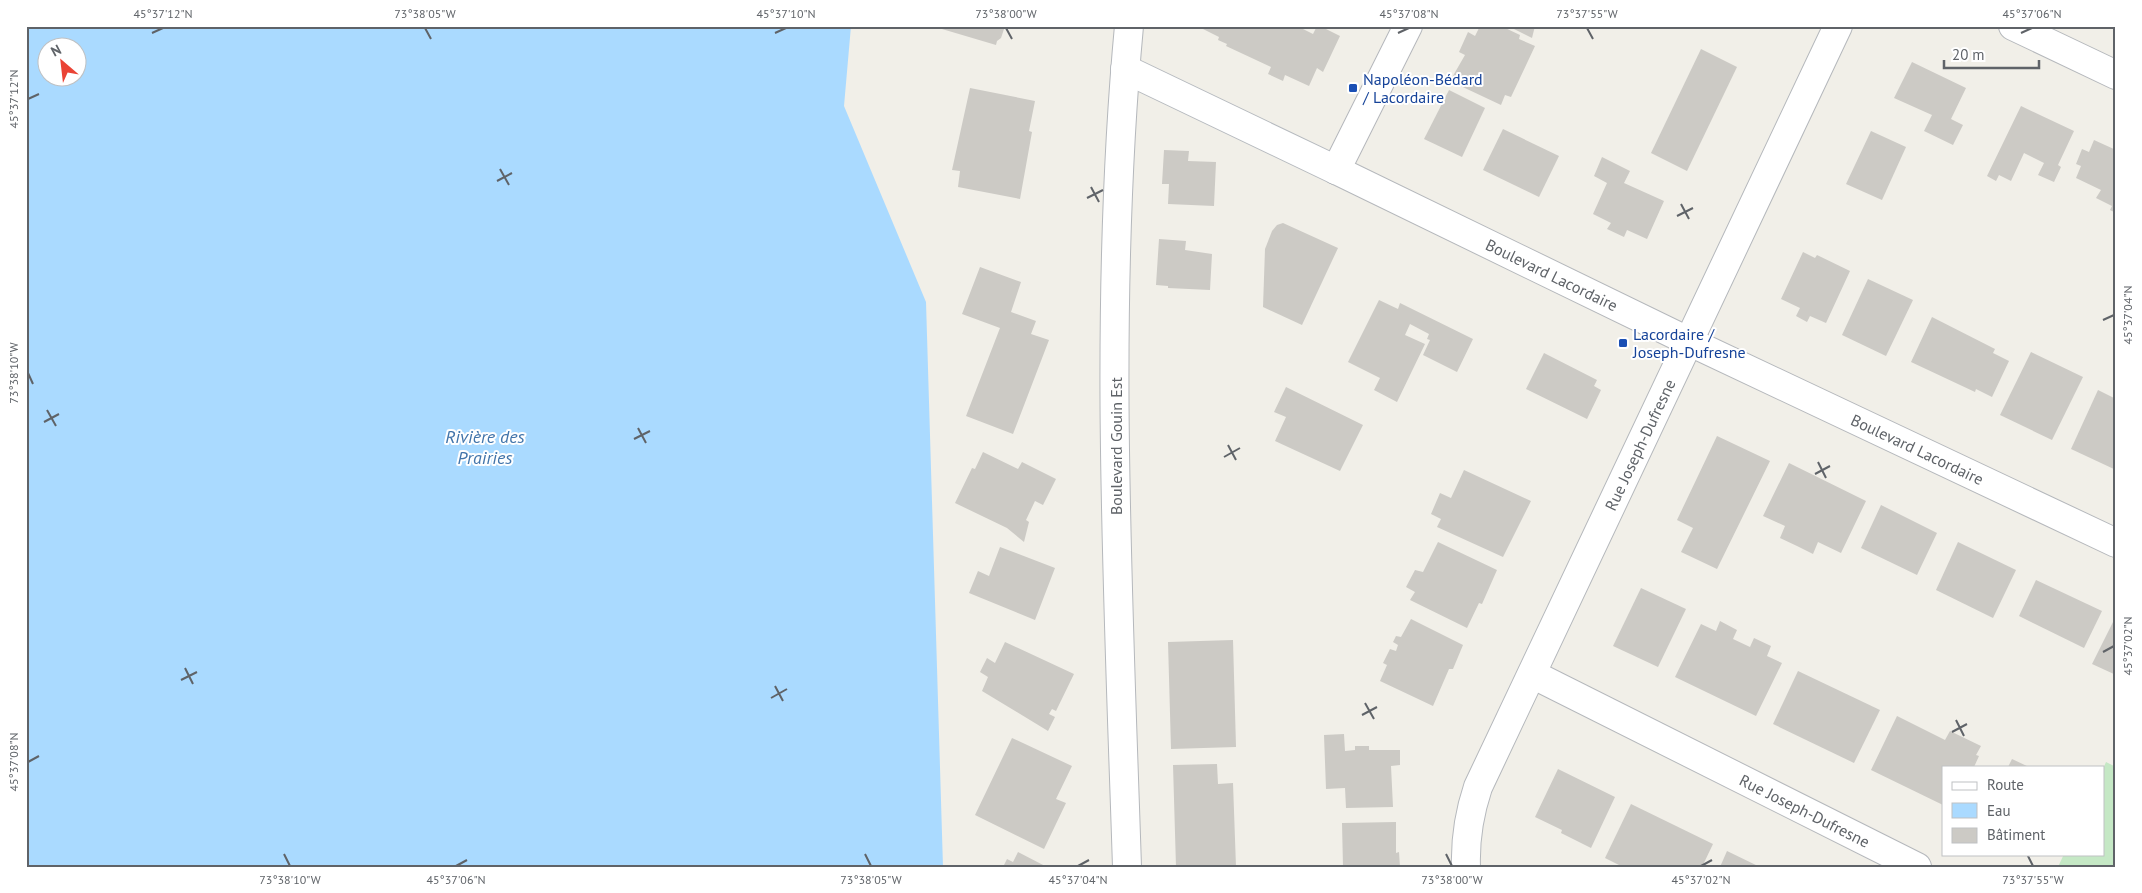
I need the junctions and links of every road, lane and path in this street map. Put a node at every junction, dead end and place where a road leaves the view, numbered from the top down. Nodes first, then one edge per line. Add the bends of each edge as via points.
1 (1129, 26) edge
2 (1408, 26) edge
3 (1838, 26) edge
4 (2013, 26) edge
5 (1125, 69) junction
6 (2116, 75) edge
7 (1336, 170) junction
8 (1690, 342) junction
9 (2116, 543) edge
10 (1532, 674) junction
11 (1127, 867) edge
12 (1466, 867) edge
13 (1917, 867) edge

1 - 5 street, Boulevard Gouin Est
2 - 7 street
3 - 8 street, Rue Joseph-Dufresne
4 - 6 street
5 - 7 street, Boulevard Lacordaire
5 - 11 street, Boulevard Gouin Est via 1119,140 1115,285 1117,542
7 - 8 street, Boulevard Lacordaire
8 - 9 street, Boulevard Lacordaire
8 - 10 street, Rue Joseph-Dufresne
10 - 12 street, Rue Joseph-Dufresne via 1478,787 1469,815
10 - 13 street, Rue Joseph-Dufresne

